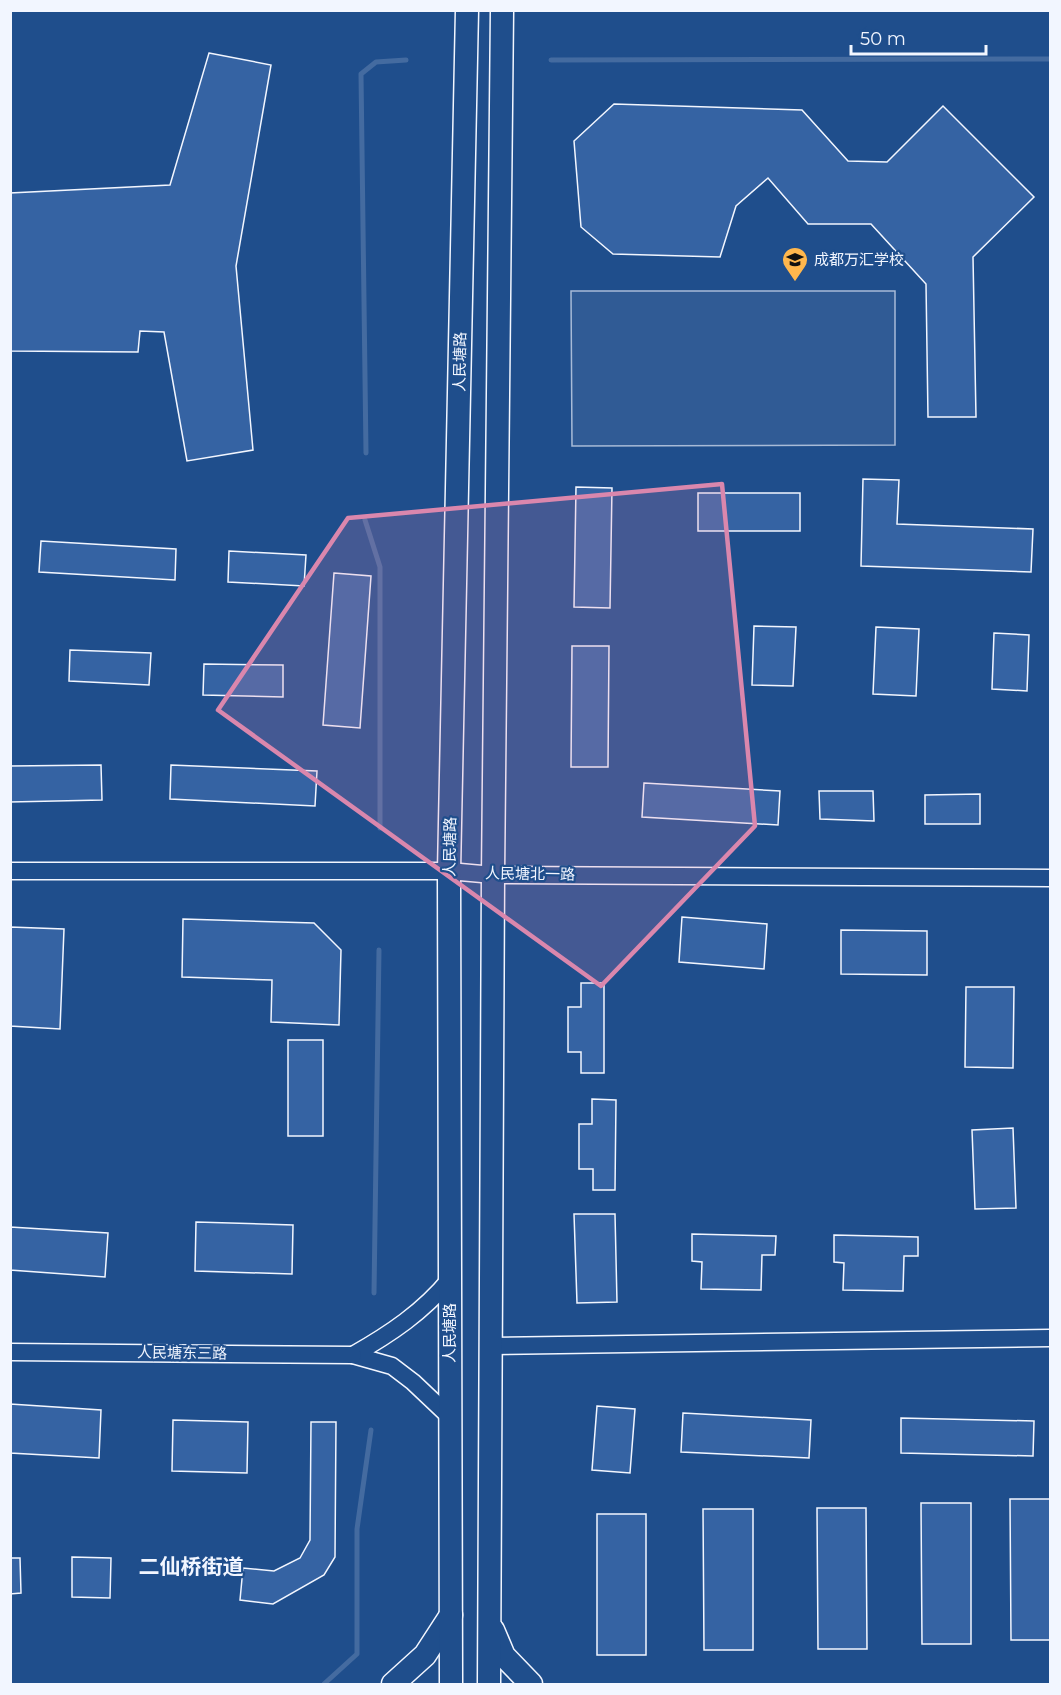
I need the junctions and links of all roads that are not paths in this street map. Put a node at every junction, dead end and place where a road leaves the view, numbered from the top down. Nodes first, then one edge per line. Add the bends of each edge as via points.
1 (467, 10) edge
2 (502, 10) edge
3 (10, 871) edge
4 (449, 871) junction
5 (493, 875) junction
6 (1050, 878) edge
7 (450, 1279) junction
8 (1050, 1338) edge
9 (491, 1346) junction
10 (10, 1352) edge
11 (353, 1355) junction
12 (450, 1417) junction
13 (451, 1613) junction
14 (489, 1621) junction
15 (393, 1684) edge
16 (451, 1684) edge
17 (489, 1684) edge
18 (531, 1684) edge

1 - 4 main road, 人民塘路
2 - 5 main road
3 - 4 street, 人民塘北一路
4 - 5 street, 人民塘北一路
4 - 7 main road, 人民塘路
5 - 6 street, 人民塘北一路
5 - 9 main road
7 - 11 street via 414,1316
7 - 12 main road, 人民塘路
8 - 9 street
9 - 14 main road
10 - 11 street, 人民塘东三路
11 - 12 street, 人民塘东三路 via 392,1366
12 - 13 main road, 人民塘路
13 - 15 main road via 425,1655
13 - 16 main road, 人民塘路
14 - 17 main road
14 - 18 main road via 504,1656

